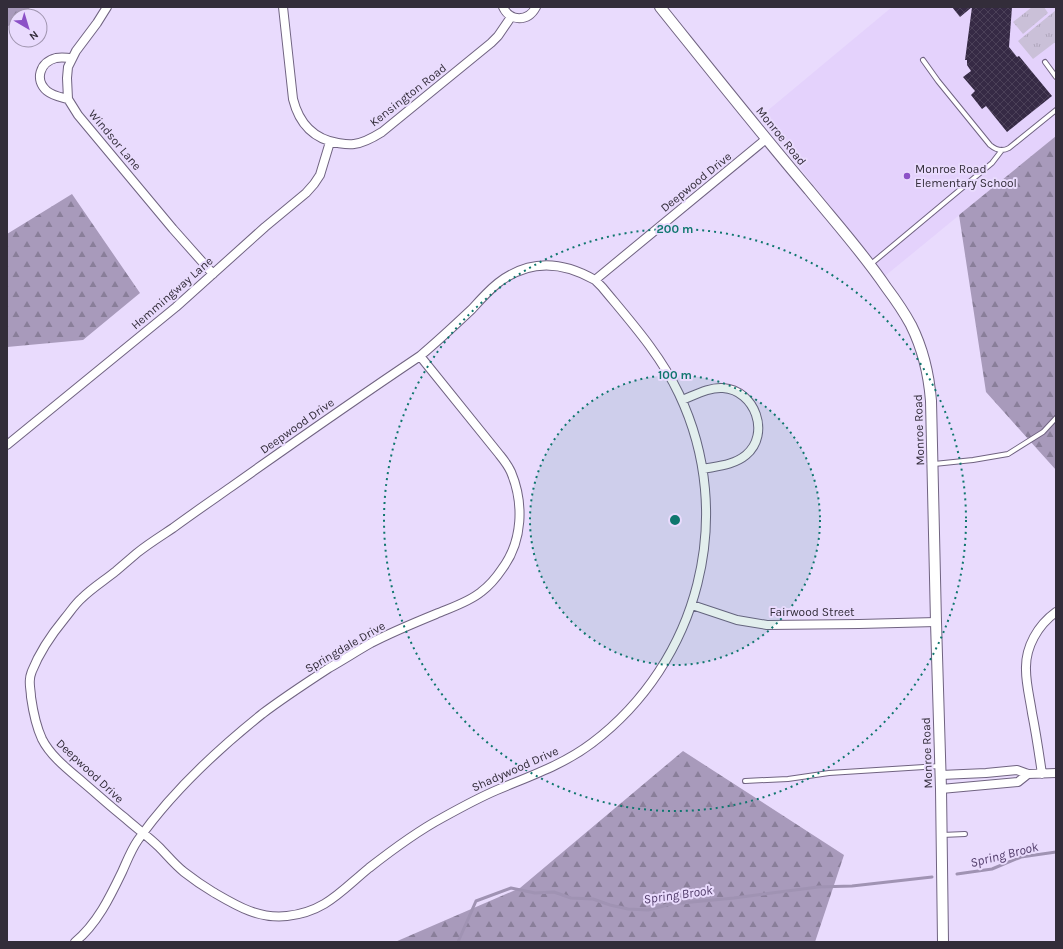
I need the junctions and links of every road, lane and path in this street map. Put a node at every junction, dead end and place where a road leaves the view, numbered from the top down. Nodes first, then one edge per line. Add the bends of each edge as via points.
1 (106, 7) edge
2 (283, 7) edge
3 (503, 7) edge
4 (536, 7) edge
5 (660, 7) edge
6 (511, 16) junction
7 (72, 58) junction
8 (923, 60) dead end
9 (1045, 62) dead end
10 (1056, 77) edge
11 (68, 99) junction
12 (1056, 110) edge
13 (766, 139) junction
14 (330, 142) junction
15 (1002, 150) junction
16 (870, 265) junction
17 (213, 274) junction
18 (595, 280) junction
19 (420, 356) junction
20 (682, 400) junction
21 (1056, 418) edge
22 (7, 445) edge
23 (933, 464) junction
24 (703, 469) junction
25 (692, 605) junction
26 (1056, 612) edge
27 (936, 622) junction
28 (940, 770) junction
29 (1056, 773) edge
30 (1028, 774) junction
31 (1042, 774) junction
32 (745, 781) dead end
33 (941, 788) junction
34 (144, 833) junction
35 (965, 834) dead end
36 (942, 835) junction
37 (75, 942) edge
38 (943, 942) edge

1 - 7 street, Windsor Lane
2 - 14 street, Kensington Road via 296,109 306,126
3 - 6 street
4 - 6 street via 525,17
5 - 13 street, Monroe Road
6 - 14 street, Kensington Road via 491,43 382,132 364,142 354,144
7 - 11 street, Windsor Lane via 68,67
7 - 11 street via 50,60 39,75 47,91
8 - 15 lane via 990,145
9 - 10 lane
11 - 17 street, Windsor Lane via 78,115
12 - 15 lane via 1009,148
13 - 16 street, Monroe Road
13 - 18 street, Deepwood Drive
14 - 17 street, Hemmingway Lane via 320,175 314,184
15 - 16 lane via 992,163
16 - 23 street, Monroe Road via 907,318 921,349 932,401
17 - 22 street, Hemmingway Lane via 176,308
18 - 19 street, Deepwood Drive via 568,268 552,265 537,266 510,275 498,282
18 - 20 street, Shadywood Drive via 652,347
19 - 34 street, Springdale Drive via 510,471 520,508 517,539 508,561 492,583 479,594 372,643 299,687 269,709 201,768
19 - 34 street, Deepwood Drive via 139,551 80,600 46,643 30,678 32,704 44,744 121,816
20 - 24 street, Shadywood Drive
20 - 24 street via 713,389 730,389 745,397 755,411 757,438 747,454 729,464
21 - 23 lane via 1044,432 1008,454
23 - 27 street, Monroe Road
24 - 25 street, Shadywood Drive via 706,498 705,536
25 - 27 street, Fairwood Street via 737,620 767,625
25 - 34 street, Shadywood Drive via 678,638 652,682 620,719 597,739 550,768 480,798 432,823 380,859 338,896 318,908 290,916 256,914 245,910 186,874
26 - 31 street via 1034,635 1026,662
27 - 28 street, Monroe Road
28 - 30 street via 986,773 1016,770
28 - 32 lane via 828,773 788,780
28 - 33 street, Monroe Road
29 - 31 street
30 - 31 street
30 - 33 street via 1018,782
33 - 36 street, Monroe Road
34 - 37 street, Springdale Drive via 137,841 98,916
35 - 36 lane
36 - 38 street, Monroe Road

